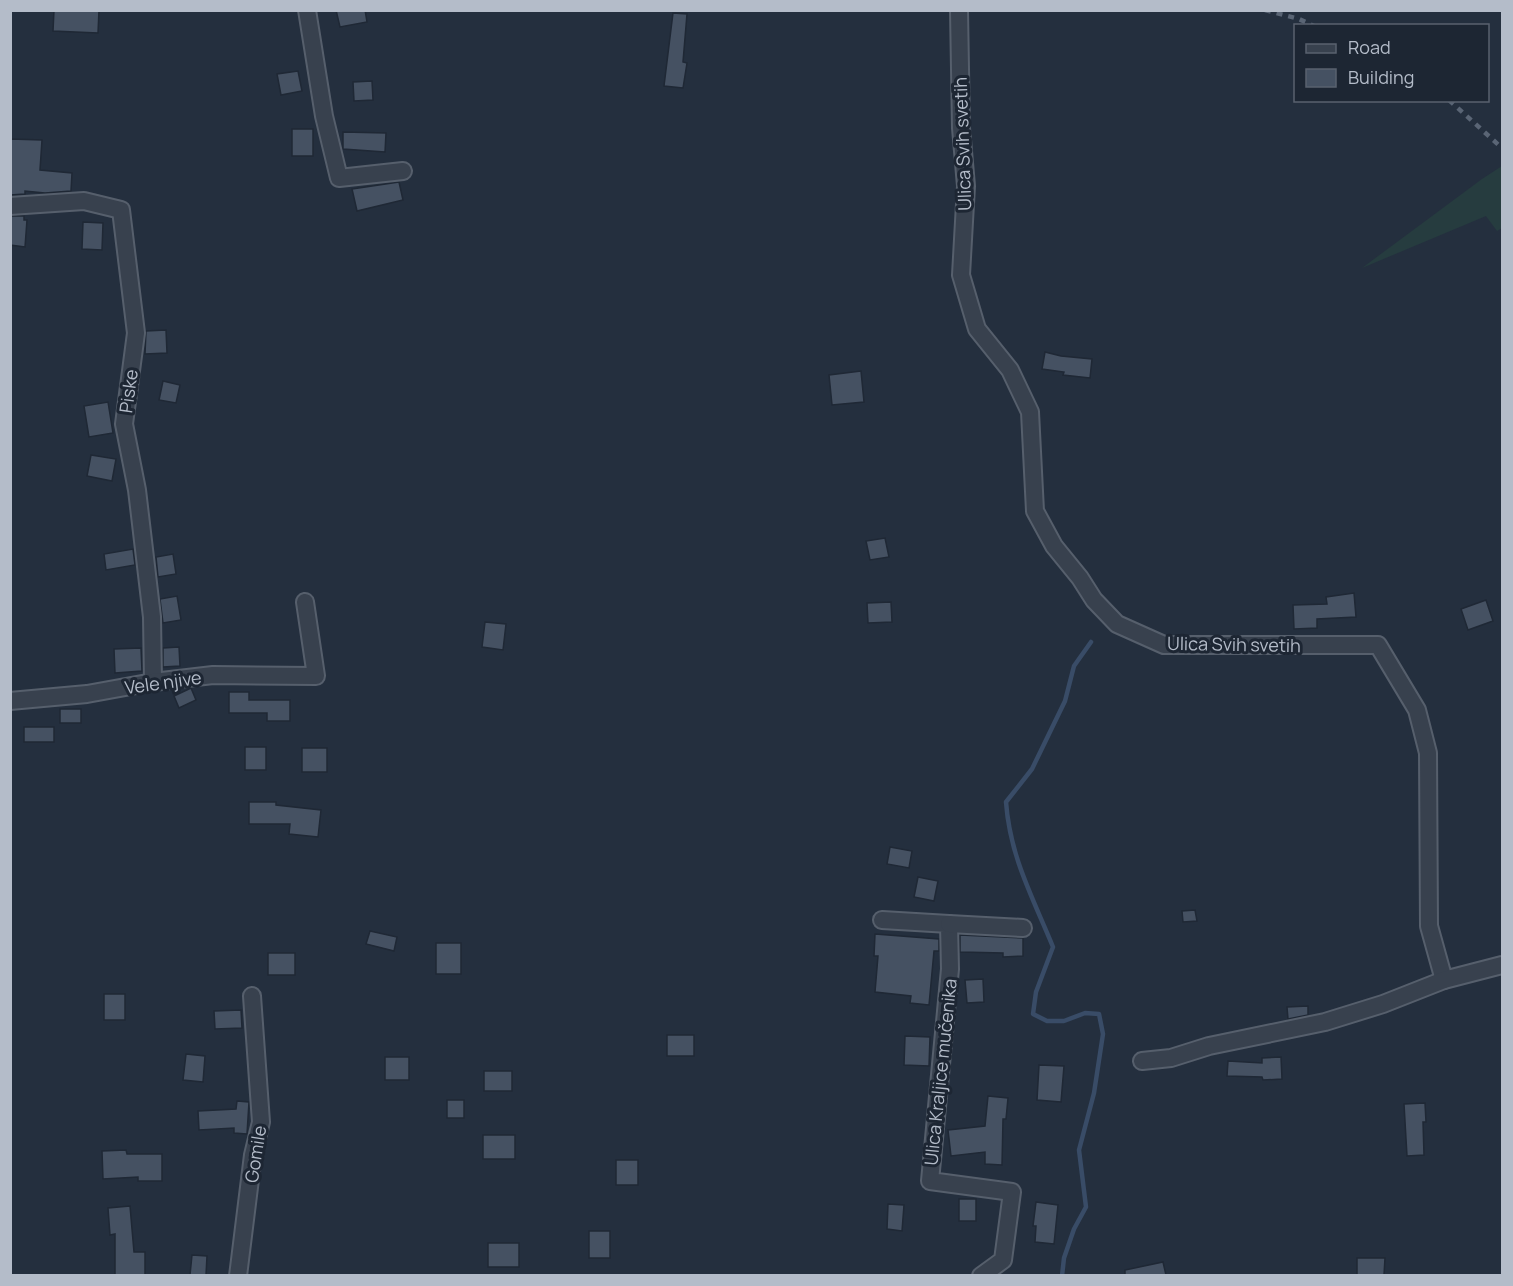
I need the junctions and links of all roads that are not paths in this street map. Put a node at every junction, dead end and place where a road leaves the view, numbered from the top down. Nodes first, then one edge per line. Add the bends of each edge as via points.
1 (307, 10) edge
2 (959, 10) edge
3 (403, 171) dead end
4 (10, 206) edge
5 (305, 602) dead end
6 (153, 682) junction
7 (10, 701) edge
8 (882, 920) dead end
9 (949, 924) junction
10 (1023, 928) dead end
11 (1503, 965) edge
12 (1444, 981) junction
13 (252, 996) dead end
14 (1142, 1061) dead end
15 (238, 1275) edge
16 (981, 1275) edge

1 - 3 street via 324,116 339,178
2 - 12 street, Ulica Svih svetih via 966,186 961,275 977,329 1010,370 1030,412 1035,511 1054,546 1094,600 1118,624 1164,645 1378,645 1417,710 1428,753 1429,926
4 - 6 street, Piske via 84,201 121,210 136,333 124,424 137,490 152,616
5 - 6 street, Vele njive via 316,676 213,675
6 - 7 street, Vele njive via 87,694
8 - 9 street
9 - 10 street
9 - 16 street, Ulica Kraljice mučenika via 951,969 930,1181 1012,1192 1003,1260
11 - 12 street
12 - 14 street via 1325,1022 1209,1046 1171,1058
13 - 15 street, Gomile via 261,1122 253,1155

